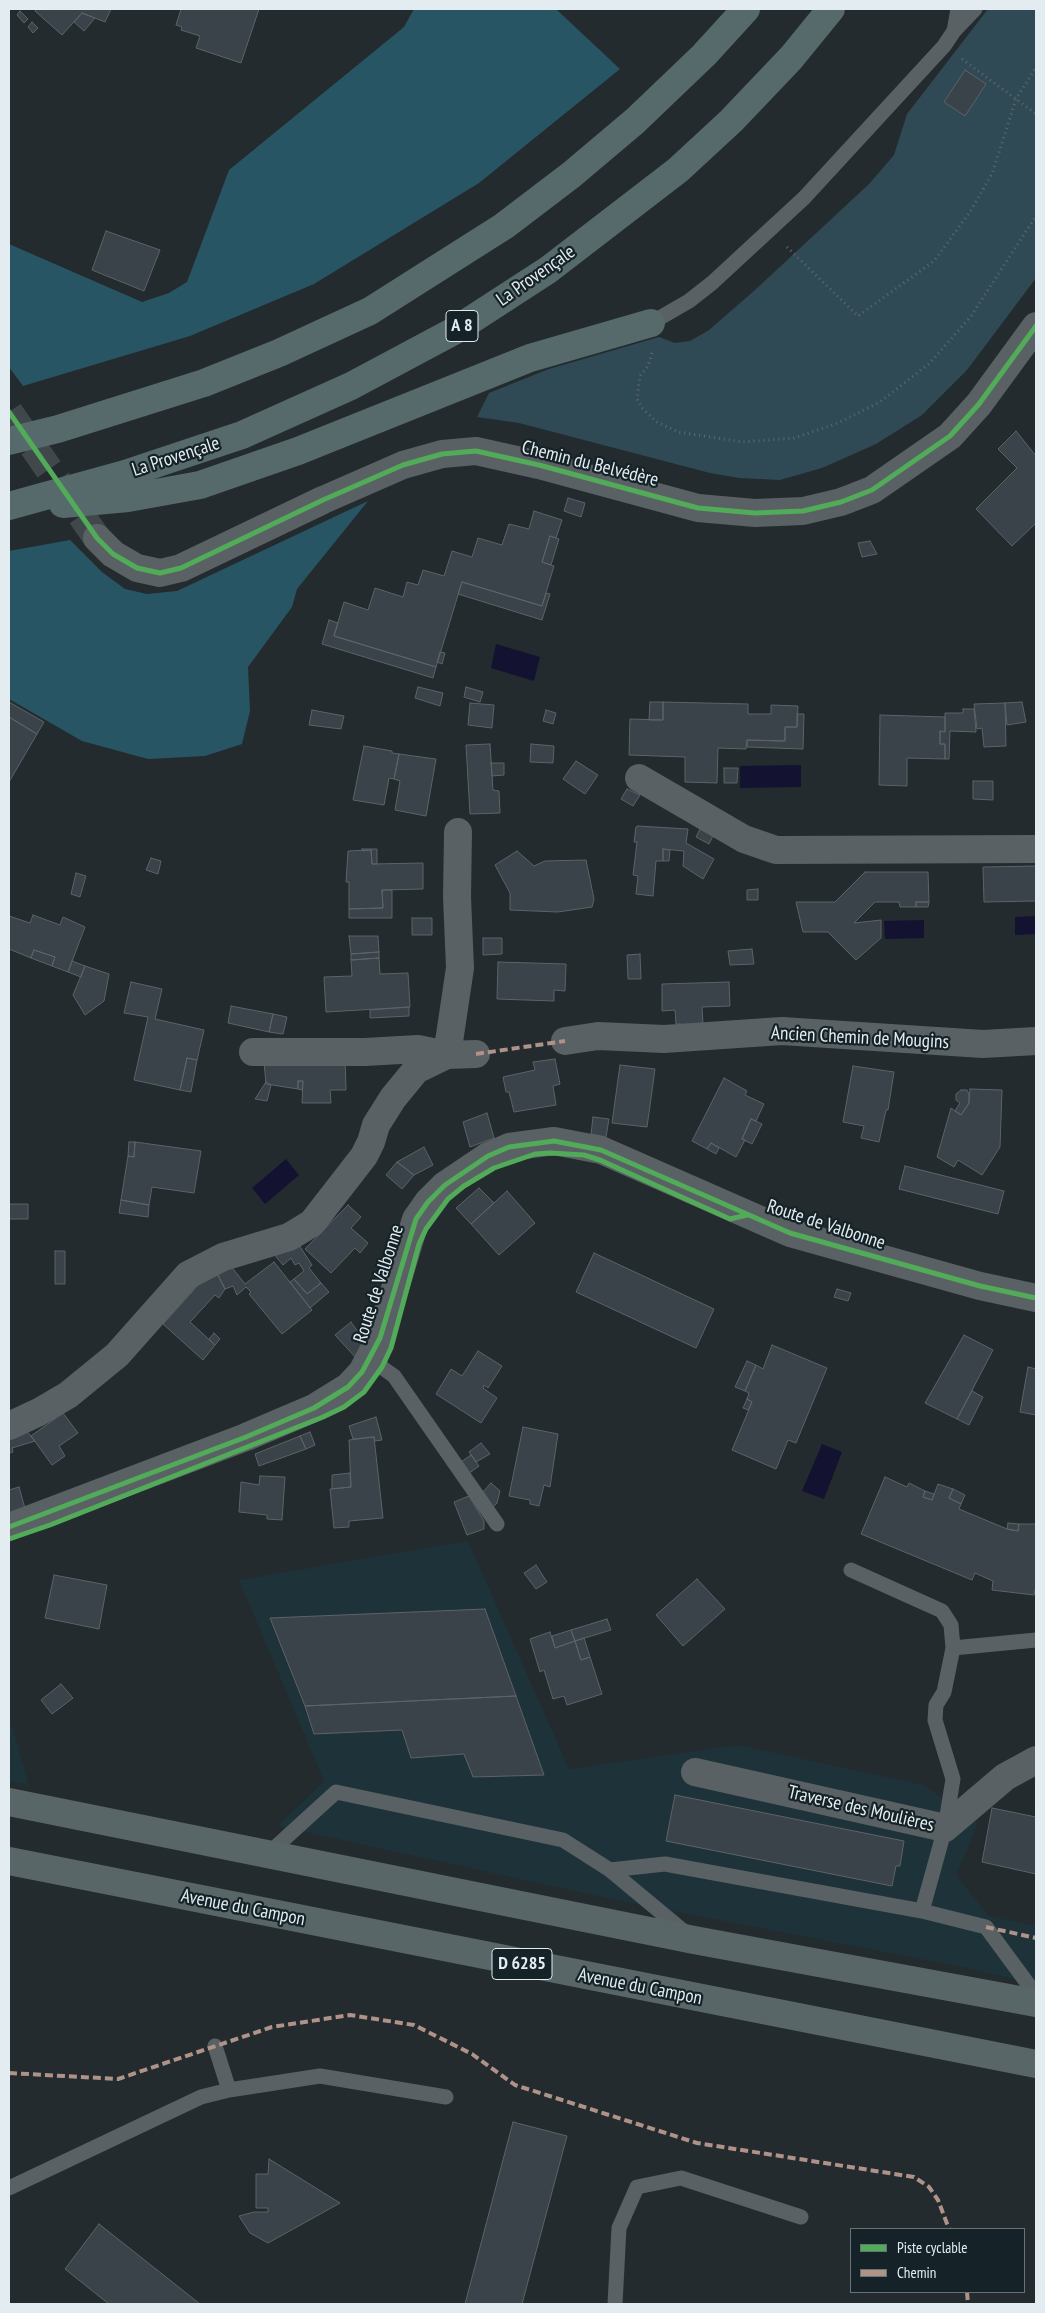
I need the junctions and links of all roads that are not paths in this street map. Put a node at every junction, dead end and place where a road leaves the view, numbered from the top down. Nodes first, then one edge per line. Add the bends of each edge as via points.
1 (746, 9) edge
2 (832, 9) edge
3 (958, 9) edge
4 (975, 9) edge
5 (954, 31) junction
6 (651, 323) joint
7 (1036, 326) edge
8 (9, 441) edge
9 (9, 508) edge
10 (97, 538) tunnel mouth
11 (639, 778) dead end
12 (458, 832) dead end
13 (1036, 849) edge
14 (565, 1041) dead end
15 (1036, 1041) edge
16 (253, 1052) dead end
17 (476, 1054) dead end
18 (447, 1055) junction
19 (1036, 1298) edge
20 (370, 1359) junction
21 (9, 1426) edge
22 (497, 1524) dead end
23 (9, 1526) edge
24 (851, 1570) dead end
25 (1036, 1640) edge
26 (953, 1648) junction
27 (1036, 1760) edge
28 (695, 1772) dead end
29 (9, 1802) edge
30 (945, 1828) junction
31 (269, 1853) junction
32 (9, 1861) edge
33 (610, 1870) junction
34 (922, 1911) junction
35 (694, 1940) junction
36 (1036, 1995) edge
37 (1036, 2003) edge
38 (216, 2046) dead end
39 (1036, 2064) edge
40 (229, 2090) junction
41 (446, 2097) dead end
42 (9, 2188) edge
43 (801, 2217) dead end
44 (615, 2304) edge

1 - 8 highway via 635,121 571,174 504,226 370,311 204,384
2 - 9 highway, La Provençale / A 8 via 784,65 678,170 548,270 454,330 351,386 242,435
3 - 5 lane
4 - 5 lane
5 - 6 lane via 868,130 770,230 689,301
6 - 9 highway via 530,358 298,451 200,486 128,498
7 - 10 street, Chemin du Belvédère via 979,404 950,436 872,490 803,511 755,513 698,508 476,451 442,454 403,465 181,568 160,573 137,568 113,554
11 - 13 street via 744,839 776,850
12 - 18 street via 460,968
14 - 15 street, Ancien Chemin de Mougins via 598,1036 664,1039 782,1031 982,1044
16 - 18 street via 418,1049
17 - 18 street
18 - 21 street via 416,1070 393,1098 376,1125 364,1156 312,1223 289,1237 222,1256 188,1275 117,1355 68,1395
19 - 20 street, Route de Valbonne via 790,1234 601,1150 554,1141 531,1143 509,1147 488,1156 445,1185 428,1202 416,1219 386,1319
20 - 22 lane via 394,1376
20 - 23 street, Route de Valbonne via 348,1387 314,1408 192,1458
24 - 26 lane via 942,1611 952,1625
25 - 26 lane
26 - 30 lane via 944,1692 936,1705 935,1720 953,1779
27 - 30 street, Traverse des Moulières via 1005,1777
28 - 30 street, Traverse des Moulières
29 - 31 main road
30 - 34 lane
31 - 33 lane via 336,1792 563,1840
31 - 35 main road
32 - 39 main road, Avenue du Campon / D 6285
33 - 34 lane via 665,1864
33 - 35 lane
34 - 36 lane via 986,1927
35 - 37 main road
38 - 40 lane
40 - 41 lane via 320,2076
40 - 42 lane via 201,2097
43 - 44 lane via 682,2178 637,2187 619,2228

